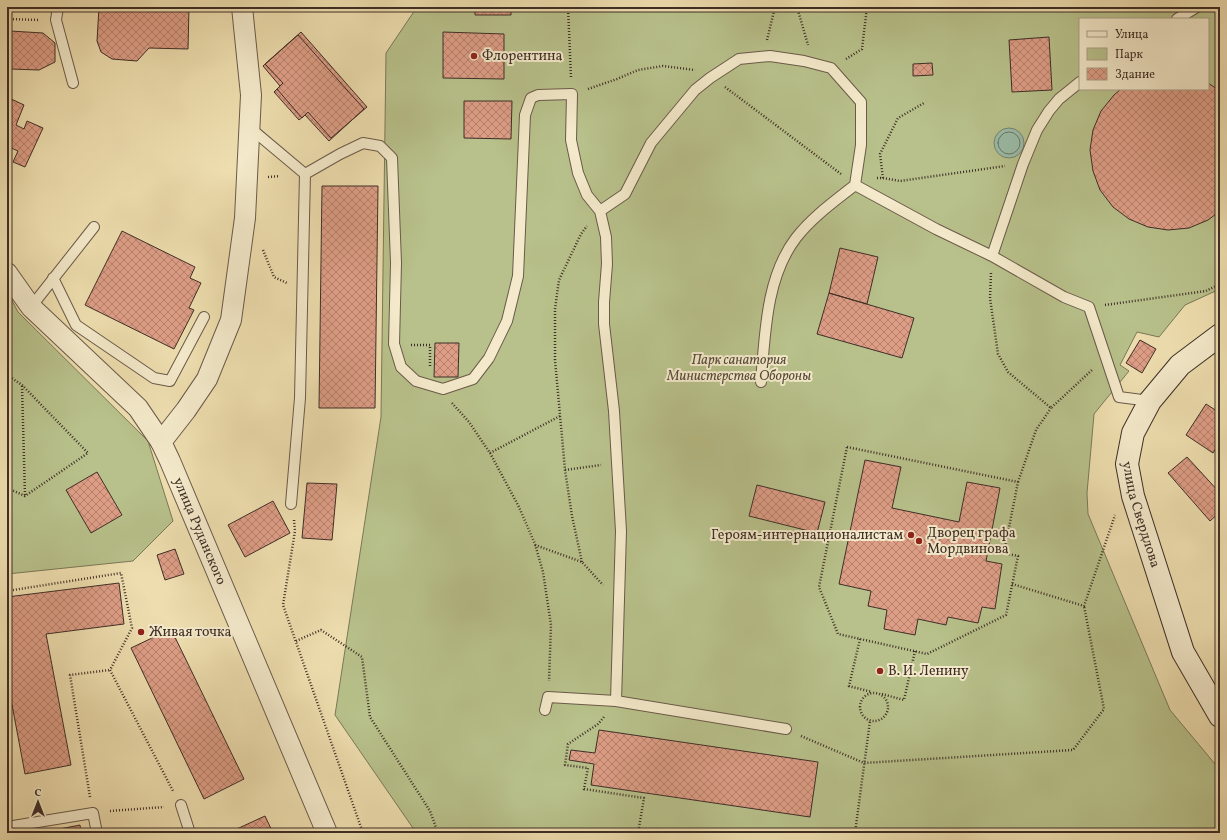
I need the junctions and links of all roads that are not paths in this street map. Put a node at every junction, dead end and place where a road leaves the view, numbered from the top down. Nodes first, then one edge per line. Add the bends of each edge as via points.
1 (58, 7) edge
2 (242, 7) edge
3 (1197, 7) edge
4 (1180, 18) edge
5 (72, 83) dead end
6 (1079, 83) edge
7 (249, 127) junction
8 (305, 174) junction
9 (855, 185) junction
10 (600, 211) junction
11 (94, 227) dead end
12 (992, 256) junction
13 (7, 273) edge
14 (53, 278) junction
15 (30, 307) junction
16 (204, 317) dead end
17 (1220, 335) edge
18 (761, 382) dead end
19 (1150, 401) junction
20 (161, 442) junction
21 (291, 504) road end
22 (616, 701) junction
23 (545, 710) dead end
24 (1220, 716) edge
25 (786, 729) road end
26 (181, 805) road end
27 (7, 827) edge
28 (97, 833) edge
29 (190, 833) edge
30 (327, 833) edge

1 - 5 lane via 56,20
2 - 7 street via 251,94
3 - 4 lane
6 - 12 lane via 1059,99 1037,130
7 - 8 lane
7 - 20 street via 245,218 231,320 207,378
8 - 10 lane via 364,144 380,146 392,158 396,263 394,344 401,367 416,381 439,388 473,378 489,358 507,321 518,276 525,116 531,98 538,94 572,94 571,140 578,173 587,195
8 - 21 lane via 300,398
9 - 10 lane via 861,145 861,102 832,68 804,60 763,56 739,59 695,90 651,143 625,194
9 - 12 lane
9 - 18 lane via 796,238 782,262 772,290
10 - 22 lane via 606,237 604,324 614,411 621,531
11 - 14 lane
12 - 19 lane via 1064,297 1089,307 1119,397
13 - 15 street, улица Руданского
14 - 15 lane
14 - 16 lane via 76,326 154,378 170,381
15 - 20 street, улица Руданского via 138,408
17 - 19 main road, улица Свердлова via 1180,365
19 - 24 main road, улица Свердлова via 1133,433 1127,464 1133,496 1183,652
20 - 30 street, улица Руданского
22 - 23 lane via 548,697
22 - 25 lane
26 - 29 lane
27 - 28 lane via 93,813

